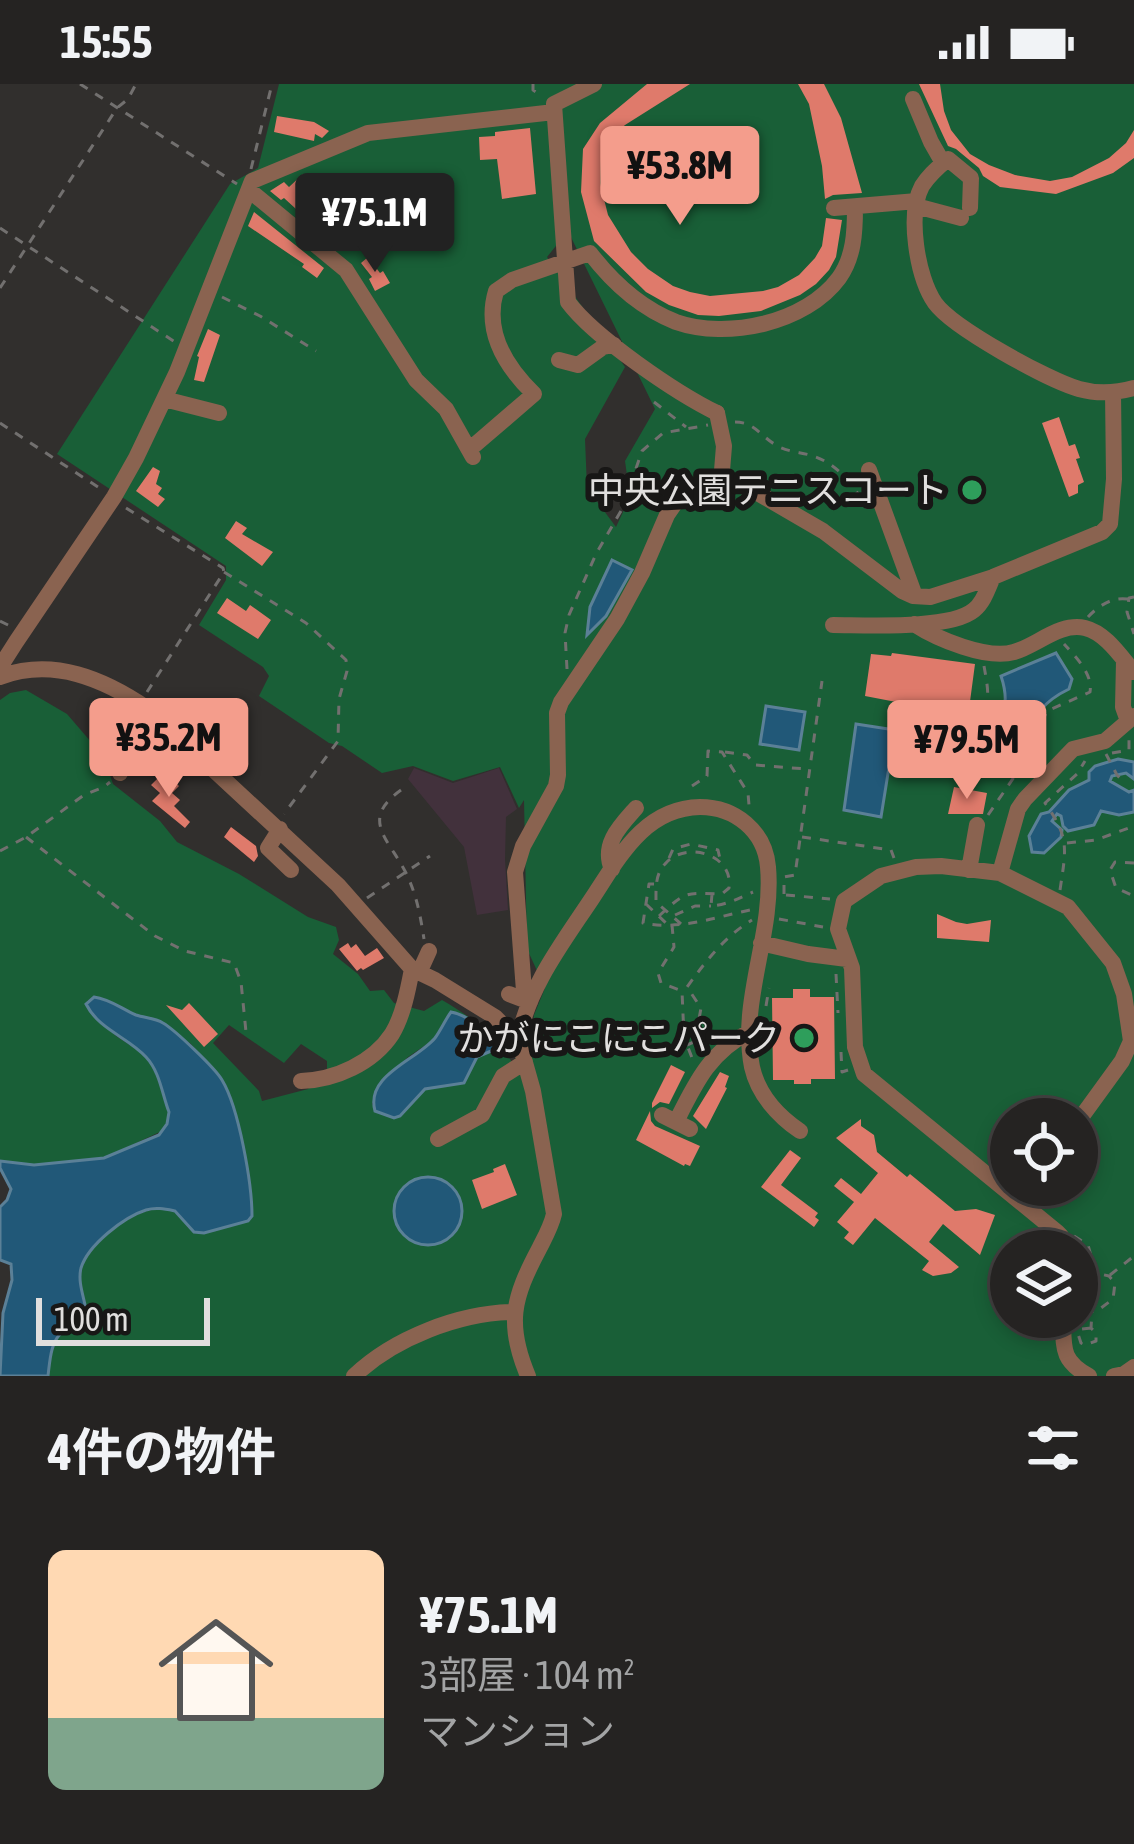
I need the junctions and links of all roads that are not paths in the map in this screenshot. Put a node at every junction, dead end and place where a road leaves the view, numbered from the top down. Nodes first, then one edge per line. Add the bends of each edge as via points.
1 (594, 84) edge
2 (914, 99) dead end
3 (554, 108) junction
4 (946, 161) junction
5 (250, 186) junction
6 (916, 204) junction
7 (855, 207) junction
8 (834, 208) dead end
9 (564, 263) junction
10 (614, 345) junction
11 (559, 360) dead end
12 (1134, 388) edge
13 (1114, 392) junction
14 (164, 399) junction
15 (219, 413) dead end
16 (869, 470) dead end
17 (721, 483) junction
18 (993, 577) junction
19 (915, 596) junction
20 (914, 624) junction
21 (833, 625) dead end
22 (1129, 666) edge
23 (0, 676) edge
24 (144, 707) junction
25 (1129, 720) edge
26 (120, 773) road end
27 (692, 786) road end
28 (636, 808) dead end
29 (693, 808) junction
30 (977, 825) road end
31 (278, 827) junction
32 (612, 869) junction
33 (291, 870) dead end
34 (969, 870) junction
35 (1000, 873) junction
36 (761, 943) junction
37 (429, 951) road end
38 (842, 964) junction
39 (416, 971) junction
40 (508, 994) dead end
41 (530, 1002) junction
42 (750, 1032) junction
43 (518, 1042) junction
44 (525, 1062) junction
45 (301, 1081) dead end
46 (1095, 1098) edge
47 (676, 1122) dead end
48 (800, 1131) dead end
49 (438, 1139) dead end
50 (1031, 1206) edge
51 (1029, 1210) junction
52 (1048, 1230) edge
53 (513, 1312) junction
54 (1064, 1338) edge
55 (1134, 1367) edge
56 (355, 1376) edge
57 (528, 1376) edge
58 (1089, 1376) edge
59 (1114, 1376) edge

1 - 3 street
2 - 4 street
3 - 5 street via 368,133
3 - 9 street
4 - 6 street
4 - 6 street via 971,178 966,213
5 - 9 street via 346,270 472,454 533,394 499,346 496,291
5 - 14 street
6 - 7 street
6 - 13 street via 922,275 940,309 1062,383
7 - 8 street
7 - 9 street via 855,238 838,278 796,311 747,326 681,324 625,292 590,253
9 - 10 street via 568,302
10 - 11 street via 578,365
10 - 17 street, bridge via 722,420
12 - 13 street
13 - 18 street via 1110,524
14 - 15 street
14 - 23 street via 114,497
16 - 19 street
17 - 19 street via 782,506
17 - 41 street via 680,496 669,511 623,608 557,713 556,785 514,872
18 - 19 street
18 - 20 street via 971,613
20 - 21 street
20 - 22 street via 982,652 1013,652 1082,627
22 - 25 street
23 - 24 street via 64,671
24 - 26 street
24 - 31 street
25 - 35 street via 1105,741 1073,749 1025,799
27 - 29 street
28 - 32 street via 609,846
29 - 32 street via 649,824
29 - 36 street via 720,809 750,825 765,851
30 - 34 street
31 - 33 street via 268,848
31 - 39 street
32 - 41 street
34 - 35 street
34 - 38 street via 899,871 844,901
35 - 46 street via 1058,900 1112,963 1131,1041
36 - 38 street
36 - 42 street
37 - 39 street
38 - 51 street via 852,968 854,1047 869,1081
39 - 43 street via 495,1017
39 - 45 street via 379,1049 336,1076
40 - 41 street
41 - 43 street
42 - 47 street via 699,1076
42 - 48 street via 762,1091
43 - 44 street
44 - 49 street via 503,1076 482,1115
44 - 53 street via 554,1214
50 - 51 street
51 - 52 street
53 - 56 street via 473,1316 407,1340
53 - 57 street
54 - 58 street via 1070,1363
55 - 59 street

